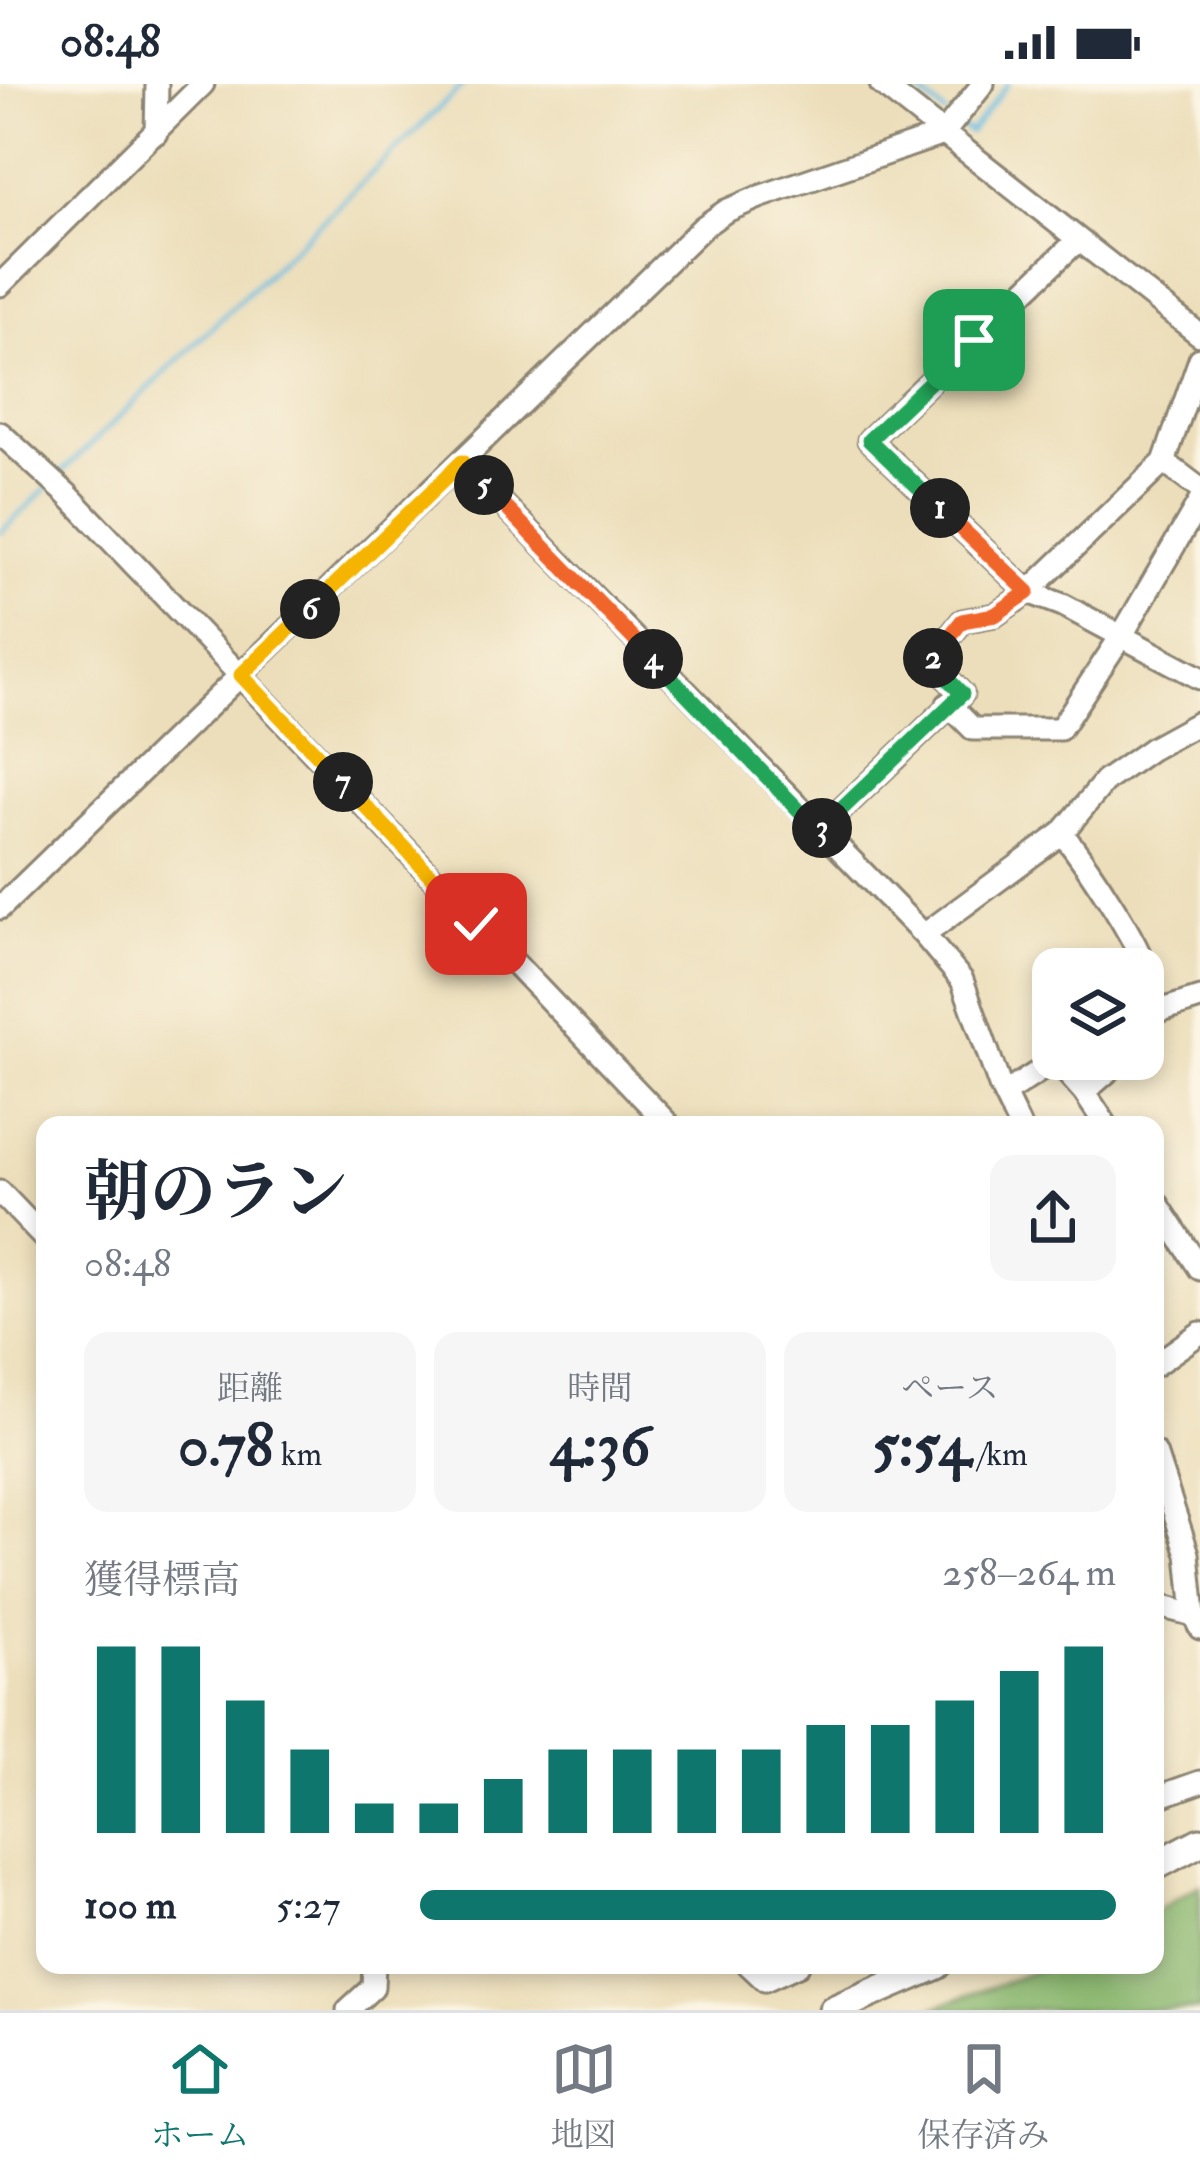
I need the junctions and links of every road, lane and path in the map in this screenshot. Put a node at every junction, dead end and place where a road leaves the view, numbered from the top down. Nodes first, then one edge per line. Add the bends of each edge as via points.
1 (157, 84) edge
2 (203, 84) edge
3 (881, 84) edge
4 (983, 84) edge
5 (949, 126) junction
6 (156, 133) junction
7 (1078, 240) junction
8 (0, 285) edge
9 (1200, 335) edge
10 (1200, 359) edge
11 (0, 433) edge
12 (462, 462) junction
13 (1164, 462) junction
14 (1200, 489) edge
15 (1200, 501) edge
16 (1028, 592) junction
17 (1122, 635) junction
18 (241, 675) junction
19 (1200, 678) edge
20 (947, 704) junction
21 (1200, 722) edge
22 (819, 831) junction
23 (1061, 833) junction
24 (0, 908) edge
25 (924, 935) junction
26 (1135, 948) edge
27 (1200, 998) edge
28 (1164, 1012) edge
29 (1097, 1080) edge
30 (1084, 1091) junction
31 (1004, 1094) junction
32 (660, 1116) edge
33 (1015, 1116) edge
34 (1100, 1116) edge
35 (0, 1192) edge
36 (1164, 1214) edge
37 (36, 1230) edge
38 (1200, 1269) edge
39 (1200, 1333) edge
40 (1164, 1359) edge
41 (1164, 1481) edge
42 (1164, 1609) edge
43 (1197, 1622) edge
44 (1200, 1782) edge
45 (1164, 1795) edge
46 (1200, 1824) edge
47 (1200, 1842) edge
48 (1165, 1862) edge
49 (374, 1974) edge
50 (916, 1974) edge
51 (348, 2010) edge
52 (833, 2010) edge

1 - 6 street
2 - 6 street
3 - 5 street
4 - 5 street
5 - 7 street
5 - 12 street via 703,226
6 - 8 street
7 - 9 street
7 - 16 street via 869,440
10 - 13 street
11 - 18 street
12 - 18 street
12 - 22 street
13 - 14 street
13 - 16 street
15 - 17 street
16 - 17 street
16 - 20 street via 995,615 962,621 931,661 962,694
17 - 19 street
17 - 20 street via 1060,729 973,729
18 - 24 street
18 - 32 street
20 - 22 street
21 - 23 street via 1105,781
22 - 25 street
23 - 25 street
23 - 26 street
25 - 31 street via 962,980
27 - 28 street
29 - 30 street
30 - 31 street via 1052,1063
30 - 34 street
31 - 33 street
35 - 37 street
36 - 38 street
39 - 40 street
41 - 43 street via 1188,1555
42 - 43 street
44 - 45 street
46 - 48 street
47 - 48 main road
49 - 51 street via 374,1987
50 - 52 main road

